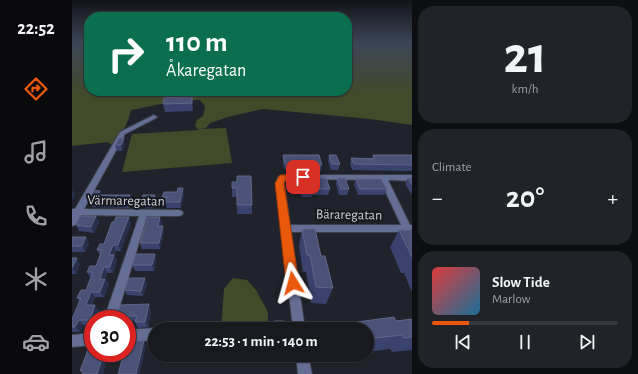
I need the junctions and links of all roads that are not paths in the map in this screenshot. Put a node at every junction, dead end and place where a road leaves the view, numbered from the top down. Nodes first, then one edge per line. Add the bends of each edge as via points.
1 (154, 117) dead end
2 (383, 178) junction
3 (412, 178) edge
4 (75, 212) edge
5 (144, 213) junction
6 (179, 213) dead end
7 (72, 223) edge
8 (285, 228) junction
9 (409, 229) edge
10 (412, 240) edge
11 (113, 310) edge
12 (298, 322) edge
13 (148, 334) edge
14 (136, 335) edge
15 (84, 340) edge
16 (72, 341) edge
17 (303, 362) edge
18 (305, 374) edge

1 - 4 street via 122,133
2 - 3 street
2 - 8 street via 283,178 280,183
2 - 9 street
4 - 5 street, Värmaregatan
4 - 7 street
5 - 6 street, Värmaregatan
5 - 11 street
8 - 9 street, Bäraregatan
8 - 12 street
9 - 10 street
13 - 14 street
15 - 16 street
17 - 18 street

